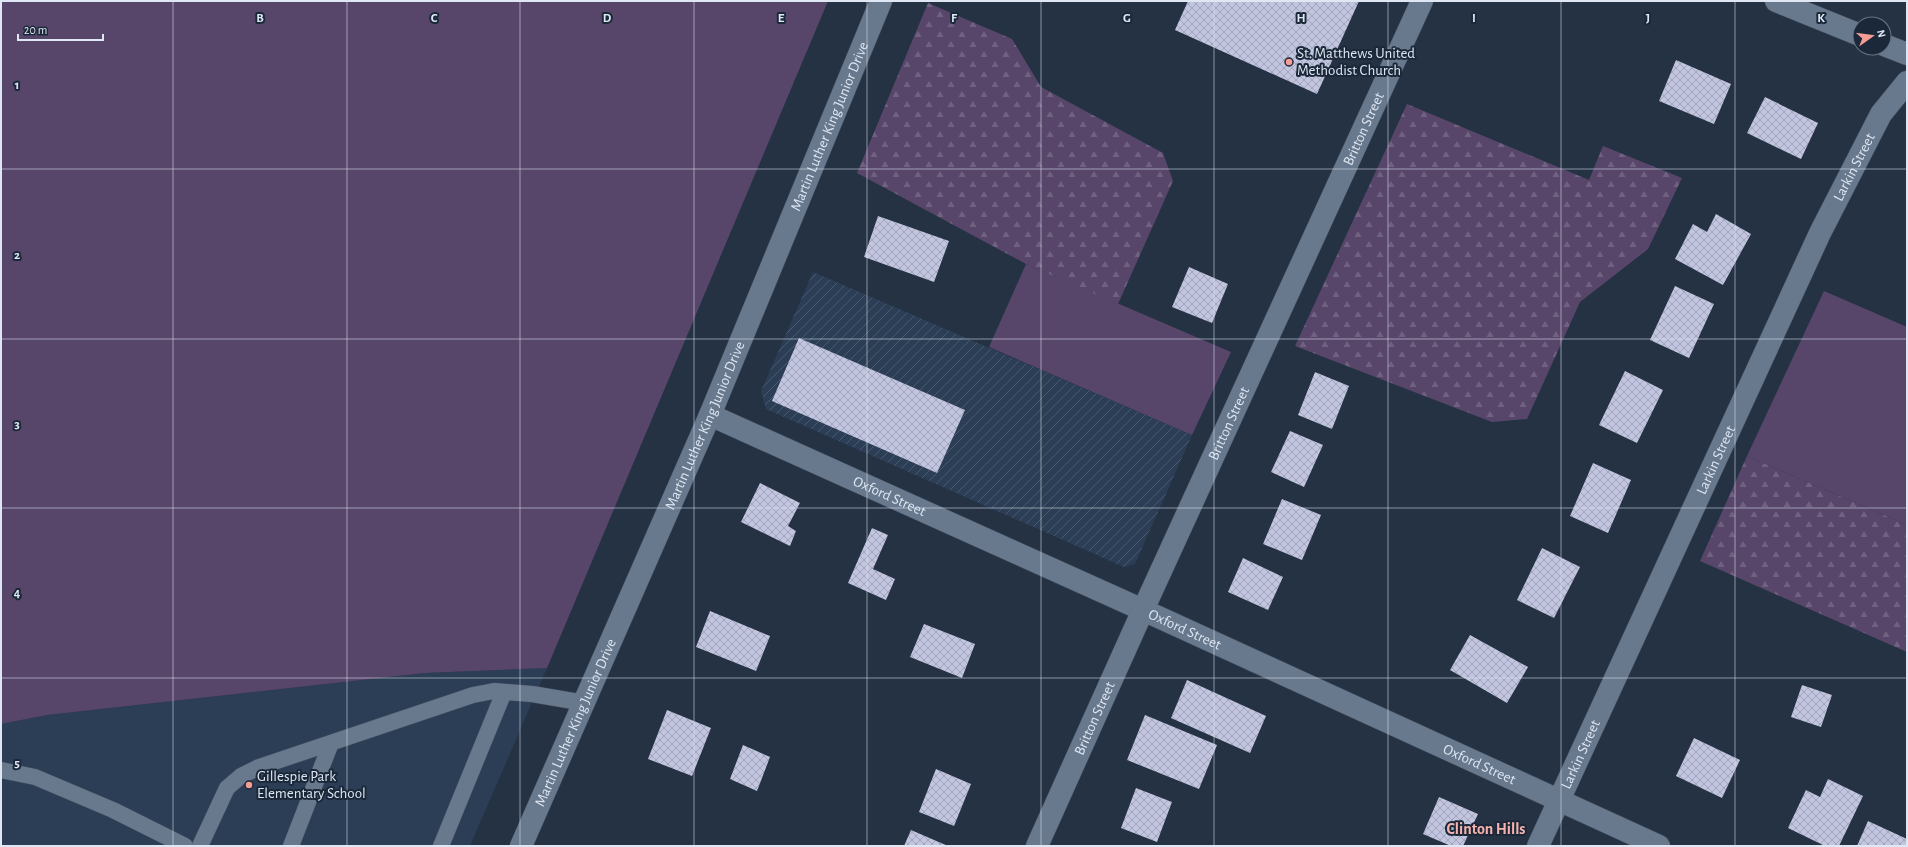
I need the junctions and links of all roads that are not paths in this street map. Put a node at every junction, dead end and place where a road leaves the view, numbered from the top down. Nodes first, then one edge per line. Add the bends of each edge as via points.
1 (881, 1) edge
2 (1422, 1) edge
3 (1776, 1) edge
4 (1852, 32) edge
5 (1892, 48) edge
6 (1907, 54) edge
7 (1907, 82) edge
8 (710, 415) junction
9 (1143, 610) junction
10 (504, 692) junction
11 (585, 703) junction
12 (331, 743) junction
13 (1, 770) edge
14 (1558, 801) junction
15 (185, 846) edge
16 (200, 846) edge
17 (291, 846) edge
18 (441, 846) edge
19 (521, 846) edge
20 (1037, 846) edge
21 (1538, 846) edge
22 (1659, 846) edge

1 - 8 street, Martin Luther King Junior Drive
2 - 9 street, Britton Street
3 - 4 street
5 - 6 street
7 - 14 street, Larkin Street via 1881,114 1820,233
8 - 9 street, Oxford Street
8 - 11 street, Martin Luther King Junior Drive
9 - 14 street, Oxford Street
9 - 20 street, Britton Street
10 - 11 lane
10 - 12 lane via 473,695
10 - 18 lane
11 - 19 street, Martin Luther King Junior Drive
12 - 16 lane via 259,767 241,776 227,788
12 - 17 lane
13 - 15 lane via 34,777 113,810
14 - 21 street, Larkin Street
14 - 22 street, Oxford Street

